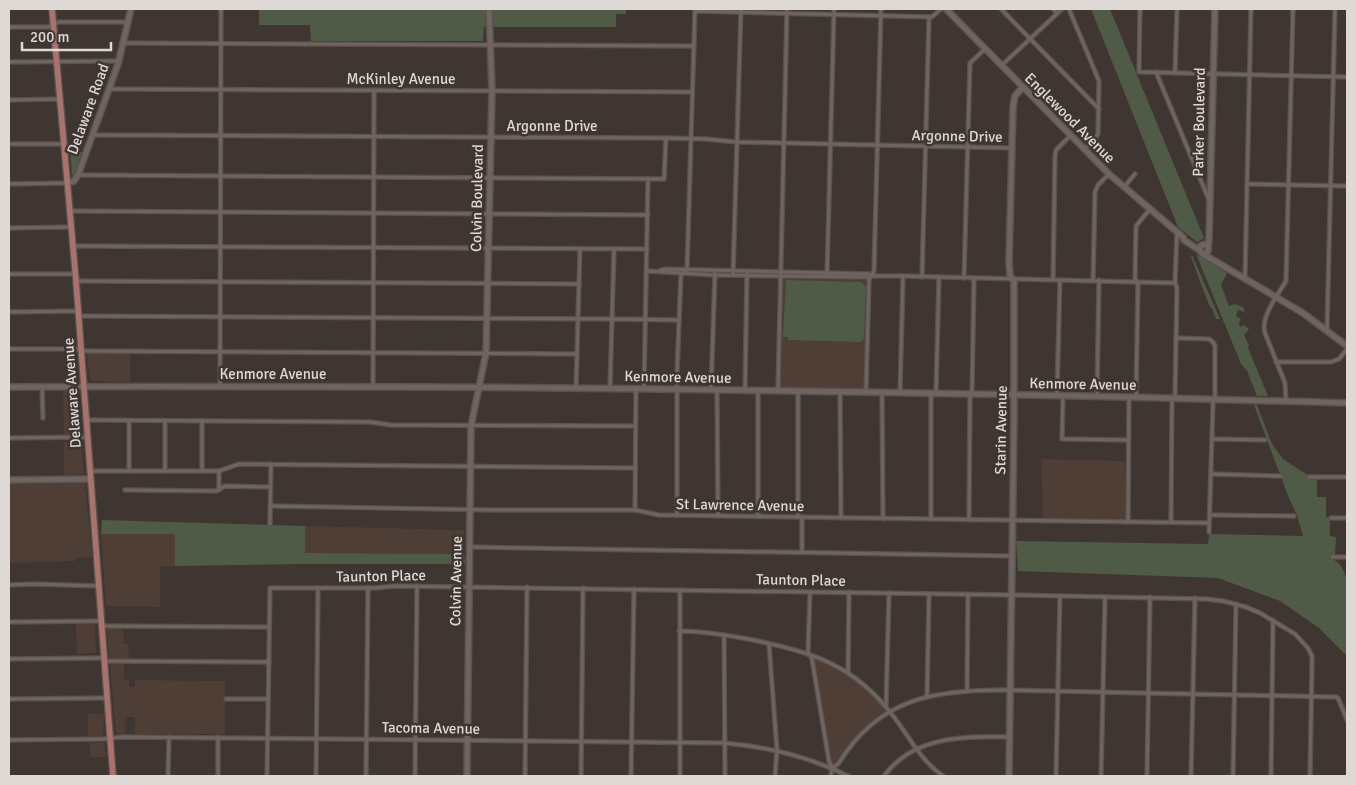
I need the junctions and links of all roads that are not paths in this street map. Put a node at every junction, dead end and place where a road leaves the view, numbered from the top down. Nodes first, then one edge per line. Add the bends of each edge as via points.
1 (52, 9) edge
2 (131, 9) edge
3 (221, 9) edge
4 (489, 9) edge
5 (787, 9) edge
6 (834, 9) edge
7 (881, 9) edge
8 (941, 9) edge
9 (946, 9) edge
10 (1000, 9) edge
11 (1053, 9) edge
12 (1062, 9) edge
13 (1069, 9) edge
14 (1140, 9) edge
15 (1177, 9) edge
16 (1214, 9) edge
17 (1251, 9) edge
18 (1293, 9) edge
19 (1335, 9) edge
20 (695, 10) edge
21 (741, 10) edge
22 (1057, 13) junction
23 (787, 14) junction
24 (834, 15) junction
25 (881, 16) junction
26 (929, 17) junction
27 (128, 22) junction
28 (54, 24) junction
29 (9, 27) edge
30 (1030, 39) junction
31 (123, 43) junction
32 (221, 44) junction
33 (490, 45) junction
34 (694, 46) junction
35 (985, 49) junction
36 (118, 61) junction
37 (9, 62) edge
38 (56, 62) junction
39 (1001, 66) junction
40 (1156, 72) junction
41 (1175, 73) junction
42 (1213, 74) junction
43 (1250, 74) junction
44 (1291, 76) junction
45 (1333, 77) junction
46 (1347, 77) edge
47 (1022, 88) junction
48 (109, 89) junction
49 (221, 89) junction
50 (374, 90) junction
51 (492, 90) junction
52 (692, 92) junction
53 (60, 99) junction
54 (9, 100) edge
55 (1099, 109) junction
56 (92, 135) junction
57 (221, 136) junction
58 (1070, 136) junction
59 (374, 137) junction
60 (491, 137) junction
61 (666, 138) junction
62 (691, 139) junction
63 (737, 142) junction
64 (784, 143) junction
65 (9, 144) edge
66 (64, 144) junction
67 (831, 144) junction
68 (877, 145) junction
69 (925, 146) junction
70 (967, 147) junction
71 (1012, 148) junction
72 (1084, 149) junction
73 (1109, 174) junction
74 (1135, 174) dead end
75 (78, 175) junction
76 (221, 176) junction
77 (374, 177) junction
78 (490, 178) junction
79 (648, 179) junction
80 (68, 183) junction
81 (9, 184) edge
82 (1247, 184) junction
83 (1288, 185) junction
84 (1330, 186) junction
85 (1347, 186) edge
86 (1123, 187) junction
87 (1210, 203) junction
88 (1150, 209) junction
89 (70, 211) junction
90 (221, 212) junction
91 (374, 213) junction
92 (489, 214) junction
93 (648, 215) junction
94 (72, 227) junction
95 (9, 228) edge
96 (1177, 232) junction
97 (73, 246) junction
98 (220, 247) junction
99 (373, 248) junction
100 (488, 249) junction
101 (580, 249) junction
102 (614, 249) junction
103 (1204, 249) junction
104 (648, 250) junction
105 (687, 270) junction
106 (647, 271) junction
107 (658, 272) junction
108 (714, 272) junction
109 (733, 273) junction
110 (747, 273) junction
111 (780, 273) junction
112 (9, 274) edge
113 (76, 274) junction
114 (681, 274) junction
115 (827, 274) junction
116 (872, 276) junction
117 (904, 276) junction
118 (922, 277) junction
119 (939, 277) junction
120 (964, 278) junction
121 (974, 278) junction
122 (1012, 279) junction
123 (1245, 279) junction
124 (1052, 280) junction
125 (1060, 280) junction
126 (1093, 280) junction
127 (1099, 280) junction
128 (76, 281) junction
129 (220, 282) junction
130 (1136, 282) junction
131 (373, 283) junction
132 (488, 283) junction
133 (1175, 283) junction
134 (579, 284) junction
135 (1276, 298) junction
136 (9, 312) edge
137 (79, 313) junction
138 (220, 316) junction
139 (373, 317) junction
140 (487, 318) junction
141 (578, 319) junction
142 (612, 319) junction
143 (646, 319) junction
144 (680, 320) junction
145 (1327, 331) junction
146 (1176, 338) junction
147 (1347, 346) edge
148 (9, 349) edge
149 (81, 350) junction
150 (1347, 350) edge
151 (220, 352) junction
152 (373, 352) junction
153 (486, 353) junction
154 (577, 354) junction
155 (1276, 362) junction
156 (42, 386) junction
157 (83, 386) junction
158 (220, 386) junction
159 (9, 387) edge
160 (373, 387) junction
161 (478, 388) junction
162 (576, 388) junction
163 (610, 388) junction
164 (636, 388) junction
165 (644, 388) junction
166 (677, 389) junction
167 (714, 390) junction
168 (745, 390) junction
169 (758, 391) junction
170 (778, 391) junction
171 (798, 391) junction
172 (840, 392) junction
173 (866, 393) junction
174 (882, 393) junction
175 (900, 393) junction
176 (933, 394) junction
177 (971, 394) junction
178 (1014, 395) junction
179 (1060, 396) junction
180 (1097, 397) junction
181 (1129, 398) junction
182 (1136, 398) junction
183 (1174, 398) junction
184 (1214, 399) junction
185 (1286, 401) junction
186 (1347, 403) edge
187 (43, 418) dead end
188 (86, 420) junction
189 (129, 421) junction
190 (165, 421) junction
191 (202, 421) junction
192 (471, 426) junction
193 (635, 426) junction
194 (87, 437) junction
195 (9, 438) edge
196 (1212, 439) junction
197 (1128, 440) junction
198 (1265, 440) dead end
199 (271, 464) junction
200 (470, 467) junction
201 (635, 468) junction
202 (90, 471) junction
203 (130, 471) junction
204 (165, 471) junction
205 (202, 471) junction
206 (219, 471) junction
207 (1211, 474) junction
208 (1281, 476) dead end
209 (1309, 477) dead end
210 (1347, 477) edge
211 (90, 479) junction
212 (9, 480) edge
213 (270, 487) junction
214 (125, 490) dead end
215 (219, 490) junction
216 (270, 506) junction
217 (470, 509) junction
218 (635, 510) junction
219 (677, 515) junction
220 (1210, 515) junction
221 (718, 516) junction
222 (758, 516) junction
223 (1294, 516) dead end
224 (800, 517) junction
225 (841, 518) junction
226 (882, 518) junction
227 (1331, 518) dead end
228 (1347, 518) edge
229 (931, 519) junction
230 (969, 520) junction
231 (1013, 520) junction
232 (1128, 522) junction
233 (1171, 522) junction
234 (1209, 523) junction
235 (270, 524) dead end
236 (1209, 532) dead end
237 (469, 547) junction
238 (802, 552) junction
239 (1012, 556) junction
240 (1332, 557) dead end
241 (1347, 557) edge
242 (9, 585) edge
243 (100, 586) junction
244 (417, 586) junction
245 (469, 586) junction
246 (527, 587) junction
247 (318, 588) junction
248 (368, 588) junction
249 (583, 588) junction
250 (634, 589) junction
251 (680, 590) junction
252 (810, 592) junction
253 (850, 592) junction
254 (889, 593) junction
255 (929, 594) junction
256 (968, 594) junction
257 (1012, 594) junction
258 (1060, 596) junction
259 (1105, 597) junction
260 (1150, 597) junction
261 (1195, 598) junction
262 (1236, 604) junction
263 (1273, 620) junction
264 (9, 622) edge
265 (102, 624) junction
266 (269, 627) junction
267 (680, 631) junction
268 (724, 635) junction
269 (769, 644) junction
270 (809, 654) junction
271 (9, 659) edge
272 (105, 660) junction
273 (269, 662) junction
274 (848, 672) junction
275 (967, 690) junction
276 (1010, 690) junction
277 (1058, 691) junction
278 (1103, 692) junction
279 (1148, 693) junction
280 (1193, 694) junction
281 (1234, 695) junction
282 (1272, 695) junction
283 (1312, 696) junction
284 (927, 697) junction
285 (107, 698) junction
286 (9, 699) edge
287 (226, 699) dead end
288 (268, 699) junction
289 (886, 706) junction
290 (890, 711) junction
291 (1347, 720) edge
292 (1009, 736) junction
293 (169, 737) junction
294 (218, 737) junction
295 (110, 738) junction
296 (267, 738) junction
297 (317, 738) junction
298 (366, 738) junction
299 (415, 739) junction
300 (467, 739) junction
301 (9, 740) edge
302 (525, 740) junction
303 (581, 741) junction
304 (632, 741) junction
305 (681, 742) junction
306 (725, 742) junction
307 (917, 749) junction
308 (777, 750) junction
309 (832, 768) junction
310 (113, 776) edge
311 (168, 776) edge
312 (218, 776) edge
313 (267, 776) edge
314 (316, 776) edge
315 (366, 776) edge
316 (414, 776) edge
317 (466, 776) edge
318 (525, 776) edge
319 (581, 776) edge
320 (632, 776) edge
321 (680, 776) edge
322 (725, 776) edge
323 (775, 776) edge
324 (830, 776) edge
325 (848, 776) edge
326 (884, 776) edge
327 (943, 776) edge
328 (1009, 776) edge
329 (1056, 776) edge
330 (1101, 776) edge
331 (1147, 776) edge
332 (1191, 776) edge
333 (1233, 776) edge
334 (1271, 776) edge
335 (1310, 776) edge

1 - 28 main road, Delaware Avenue
2 - 27 street, Delaware Road
3 - 32 street
4 - 33 street, Colvin Boulevard
5 - 23 street
6 - 24 street
7 - 25 street
8 - 26 street
9 - 35 street, Englewood Avenue
10 - 30 street
11 - 22 street
12 - 22 street
13 - 55 street via 1099,82
14 - 40 street via 1139,72
15 - 41 street
16 - 42 street, Parker Boulevard
17 - 43 street
18 - 44 street
19 - 45 street
20 - 21 street
20 - 34 street
21 - 23 street
21 - 63 street
22 - 30 street
23 - 24 street
23 - 64 street
24 - 25 street
24 - 67 street
25 - 26 street
25 - 68 street
26 - 69 street
27 - 28 street
27 - 31 street, Delaware Road
28 - 29 street via 48,27
28 - 38 main road, Delaware Avenue
30 - 39 street
30 - 55 street
31 - 32 street
31 - 36 street, Delaware Road
32 - 33 street
32 - 49 street
33 - 34 street
33 - 51 street, Colvin Boulevard
34 - 52 street
35 - 39 street, Englewood Avenue
35 - 70 street via 970,63
36 - 38 street
36 - 48 street, Delaware Road
37 - 38 street
38 - 53 main road, Delaware Avenue
39 - 47 street, Englewood Avenue
40 - 41 street
40 - 87 street
41 - 42 street
42 - 43 street
42 - 87 street, Parker Boulevard
43 - 44 street
43 - 82 street
44 - 45 street
44 - 83 street
45 - 46 street
45 - 84 street
47 - 58 street, Englewood Avenue
47 - 71 street, Starin Avenue via 1013,101
48 - 49 street, McKinley Avenue
48 - 56 street, Delaware Road
49 - 50 street, McKinley Avenue
49 - 57 street
50 - 51 street, McKinley Avenue
50 - 59 street
51 - 52 street, McKinley Avenue
51 - 60 street, Colvin Boulevard
52 - 62 street
53 - 54 street
53 - 66 main road, Delaware Avenue
55 - 72 street via 1098,134
56 - 57 street, Argonne Drive
56 - 75 street, Delaware Road
57 - 59 street, Argonne Drive
57 - 76 street
58 - 72 street, Englewood Avenue
58 - 124 street via 1055,155
59 - 60 street, Argonne Drive
59 - 77 street
60 - 61 street, Argonne Drive
60 - 78 street, Colvin Boulevard
61 - 62 street, Argonne Drive
61 - 79 street via 664,179
62 - 63 street, Argonne Drive
62 - 105 street
63 - 64 street, Argonne Drive
63 - 109 street
64 - 67 street, Argonne Drive
64 - 111 street
65 - 66 street
66 - 80 main road, Delaware Avenue
67 - 68 street, Argonne Drive
67 - 115 street
68 - 69 street, Argonne Drive
68 - 116 street
69 - 70 street, Argonne Drive
69 - 118 street
70 - 71 street, Argonne Drive
70 - 120 street
71 - 122 street, Starin Avenue via 1009,263
72 - 73 street, Englewood Avenue
73 - 86 street, Englewood Avenue
73 - 126 street via 1095,192
74 - 86 street
75 - 76 street
75 - 80 street, Delaware Road
76 - 77 street
76 - 90 street
77 - 78 street
77 - 91 street
78 - 79 street
78 - 92 street, Colvin Boulevard
79 - 93 street
80 - 81 street
80 - 89 main road, Delaware Avenue
82 - 83 street
82 - 123 street
83 - 84 street
83 - 135 street via 1286,281
84 - 85 street
84 - 145 street
86 - 88 street, Englewood Avenue
87 - 103 street, Parker Boulevard via 1209,236
88 - 96 street, Englewood Avenue
88 - 130 street via 1136,226
89 - 90 street
89 - 94 main road, Delaware Avenue
90 - 91 street
90 - 98 street
91 - 92 street
91 - 99 street
92 - 93 street
92 - 100 street, Colvin Boulevard
93 - 104 street
94 - 95 street
94 - 97 main road, Delaware Avenue
96 - 103 street, Englewood Avenue via 1184,240
96 - 133 street
97 - 98 street
97 - 113 main road, Delaware Avenue
98 - 99 street
98 - 129 street
99 - 100 street
99 - 131 street
100 - 101 street
100 - 132 street, Colvin Boulevard
101 - 102 street
101 - 134 street
102 - 104 street
102 - 142 street
103 - 123 street, Englewood Avenue
104 - 106 street
105 - 107 street via 665,269
105 - 108 street
105 - 114 street
106 - 107 street
106 - 143 street
107 - 114 street
108 - 109 street
108 - 114 street
108 - 167 street
109 - 110 street
110 - 111 street
110 - 168 street
111 - 115 street
111 - 170 street
112 - 113 street
113 - 128 main road, Delaware Avenue
114 - 144 street
115 - 116 street
116 - 117 street
116 - 173 street via 869,280
117 - 118 street
117 - 175 street
118 - 119 street
119 - 120 street
119 - 176 street
120 - 121 street
121 - 122 street
121 - 177 street
122 - 124 street
122 - 178 street, Starin Avenue
123 - 135 street, Englewood Avenue
124 - 125 street
125 - 126 street
125 - 179 street
126 - 127 street
127 - 130 street
127 - 180 street
128 - 129 street
128 - 137 main road, Delaware Avenue
129 - 131 street
129 - 138 street
130 - 133 street
130 - 182 street
131 - 132 street
131 - 139 street
132 - 134 street
132 - 140 street, Colvin Boulevard
133 - 146 street via 1178,288
134 - 141 street
135 - 145 street, Englewood Avenue
135 - 155 street via 1263,326
136 - 137 street
137 - 138 street
137 - 149 main road, Delaware Avenue
138 - 139 street
138 - 151 street
139 - 140 street
139 - 152 street
140 - 141 street
140 - 153 street, Colvin Boulevard
141 - 142 street
141 - 154 street
142 - 143 street
142 - 163 street
143 - 144 street
143 - 165 street
144 - 166 street
145 - 147 street, Englewood Avenue
146 - 183 street
146 - 184 street via 1209,338 1213,342
148 - 149 street
149 - 151 street
149 - 157 main road, Delaware Avenue
150 - 155 street via 1331,362
151 - 152 street
151 - 158 street
152 - 153 street
152 - 160 street
153 - 154 street
153 - 161 street, Colvin Boulevard
154 - 162 street
155 - 185 street via 1286,386
156 - 157 street, Kenmore Avenue
156 - 159 street, Kenmore Avenue
156 - 187 street
157 - 158 street, Kenmore Avenue
157 - 188 main road, Delaware Avenue
158 - 160 street, Kenmore Avenue
160 - 161 street, Kenmore Avenue
161 - 162 street, Kenmore Avenue
161 - 192 street, Colvin Avenue
162 - 163 street, Kenmore Avenue
163 - 164 street, Kenmore Avenue
164 - 165 street, Kenmore Avenue
164 - 193 street
165 - 166 street, Kenmore Avenue
166 - 167 street, Kenmore Avenue
166 - 219 street
167 - 168 street, Kenmore Avenue
167 - 221 street
168 - 169 street, Kenmore Avenue
169 - 170 street, Kenmore Avenue
169 - 222 street
170 - 171 street, Kenmore Avenue
171 - 172 street, Kenmore Avenue
171 - 224 street
172 - 173 street, Kenmore Avenue
172 - 225 street
173 - 174 street, Kenmore Avenue
174 - 175 street, Kenmore Avenue
174 - 226 street
175 - 176 street, Kenmore Avenue
176 - 177 street, Kenmore Avenue
176 - 229 street
177 - 178 street, Kenmore Avenue
177 - 230 street
178 - 179 street, Kenmore Avenue
178 - 231 street, Starin Avenue
179 - 180 street, Kenmore Avenue
179 - 197 street via 1062,439
180 - 181 street, Kenmore Avenue
181 - 182 street, Kenmore Avenue
181 - 197 street
182 - 183 street, Kenmore Avenue
183 - 184 street, Kenmore Avenue
183 - 233 street
184 - 185 street, Kenmore Avenue
184 - 196 street
185 - 186 street, Kenmore Avenue
188 - 189 street
188 - 194 main road, Delaware Avenue
189 - 190 street
189 - 203 street
190 - 191 street
190 - 204 street
191 - 192 street
191 - 205 street
192 - 193 street
192 - 200 street, Colvin Avenue
193 - 201 street
194 - 195 street
194 - 202 main road, Delaware Avenue
196 - 198 street
196 - 207 street
197 - 232 street
199 - 200 street
199 - 206 street via 239,464
199 - 213 street
200 - 201 street
200 - 217 street, Colvin Avenue
201 - 218 street
202 - 203 street
202 - 211 main road, Delaware Avenue
203 - 204 street
204 - 205 street
205 - 206 street
206 - 215 street
207 - 208 street
207 - 220 street
209 - 210 street
211 - 212 street
211 - 243 main road, Delaware Avenue
213 - 215 street via 225,486
213 - 216 street
214 - 215 street
216 - 217 street, St Lawrence Avenue
216 - 235 street
217 - 218 street, St Lawrence Avenue
217 - 237 street, Colvin Avenue
218 - 219 street, St Lawrence Avenue
219 - 221 street, St Lawrence Avenue
220 - 223 street
220 - 234 street
221 - 222 street, St Lawrence Avenue
222 - 224 street, St Lawrence Avenue
224 - 225 street, St Lawrence Avenue
224 - 238 street
225 - 226 street, St Lawrence Avenue
226 - 229 street, St Lawrence Avenue
227 - 228 street
229 - 230 street, St Lawrence Avenue
230 - 231 street, St Lawrence Avenue
231 - 232 street, St Lawrence Avenue
231 - 239 street, Starin Avenue
232 - 233 street, St Lawrence Avenue
233 - 234 street, St Lawrence Avenue
234 - 236 street
237 - 238 street
237 - 245 street, Colvin Avenue
238 - 239 street
239 - 257 street, Starin Avenue
240 - 241 street
242 - 243 street
243 - 265 main road, Delaware Avenue
244 - 245 street, Taunton Place
244 - 248 street, Taunton Place
244 - 299 street
245 - 246 street, Taunton Place
245 - 300 street, Colvin Avenue
246 - 249 street, Taunton Place
246 - 302 street
247 - 248 street, Taunton Place
247 - 266 street, Taunton Place via 270,588
247 - 297 street
248 - 298 street
249 - 250 street, Taunton Place
249 - 303 street
250 - 251 street, Taunton Place
250 - 304 street
251 - 252 street, Taunton Place
251 - 267 street
252 - 253 street, Taunton Place
252 - 270 street
253 - 254 street, Taunton Place
253 - 274 street
254 - 255 street, Taunton Place
254 - 289 street
255 - 256 street, Taunton Place
255 - 284 street
256 - 257 street, Taunton Place
256 - 275 street
257 - 258 street, Taunton Place
257 - 276 street, Starin Avenue
258 - 259 street, Taunton Place
258 - 277 street
259 - 260 street, Taunton Place
259 - 278 street
260 - 261 street, Taunton Place
260 - 279 street
261 - 262 street, Taunton Place
261 - 280 street
262 - 263 street, Taunton Place
262 - 281 street
263 - 282 street
263 - 283 street, Taunton Place via 1308,648 1312,658
264 - 265 street
265 - 266 street
265 - 272 main road, Delaware Avenue
266 - 273 street
267 - 268 street
267 - 305 street
268 - 269 street
268 - 306 street
269 - 270 street
269 - 308 street
270 - 274 street
270 - 309 street
271 - 272 street
272 - 273 street
272 - 285 main road, Delaware Avenue
273 - 288 street
274 - 289 street
275 - 276 street
275 - 284 street
276 - 277 street
276 - 292 street, Starin Avenue
277 - 278 street
277 - 329 street
278 - 279 street
278 - 330 street
279 - 280 street
279 - 331 street
280 - 281 street
280 - 332 street
281 - 282 street
281 - 333 street
282 - 283 street
282 - 334 street
283 - 291 street via 1336,696
283 - 335 street
284 - 290 street
285 - 286 street
285 - 295 main road, Delaware Avenue
287 - 288 street
288 - 296 street
289 - 290 street
290 - 307 street
290 - 309 street via 870,724
292 - 307 street via 958,738
292 - 328 street, Starin Avenue
293 - 294 street, Tacoma Avenue
293 - 295 street, Tacoma Avenue
293 - 311 street
294 - 296 street, Tacoma Avenue
294 - 312 street
295 - 301 street, Tacoma Avenue
295 - 310 main road, Delaware Avenue
296 - 297 street, Tacoma Avenue
296 - 313 street
297 - 298 street, Tacoma Avenue
297 - 314 street
298 - 299 street, Tacoma Avenue
298 - 315 street
299 - 300 street, Tacoma Avenue
299 - 316 street
300 - 302 street, Tacoma Avenue
300 - 317 street, Colvin Avenue
302 - 303 street, Tacoma Avenue
302 - 318 street
303 - 304 street, Tacoma Avenue
303 - 319 street
304 - 305 street, Tacoma Avenue
304 - 320 street
305 - 306 street, Tacoma Avenue
305 - 321 street
306 - 308 street, Tacoma Avenue
306 - 322 street
307 - 326 street via 898,760
307 - 327 street via 926,762
308 - 309 street, Tacoma Avenue
308 - 323 street
309 - 324 street
309 - 325 street, Tacoma Avenue

